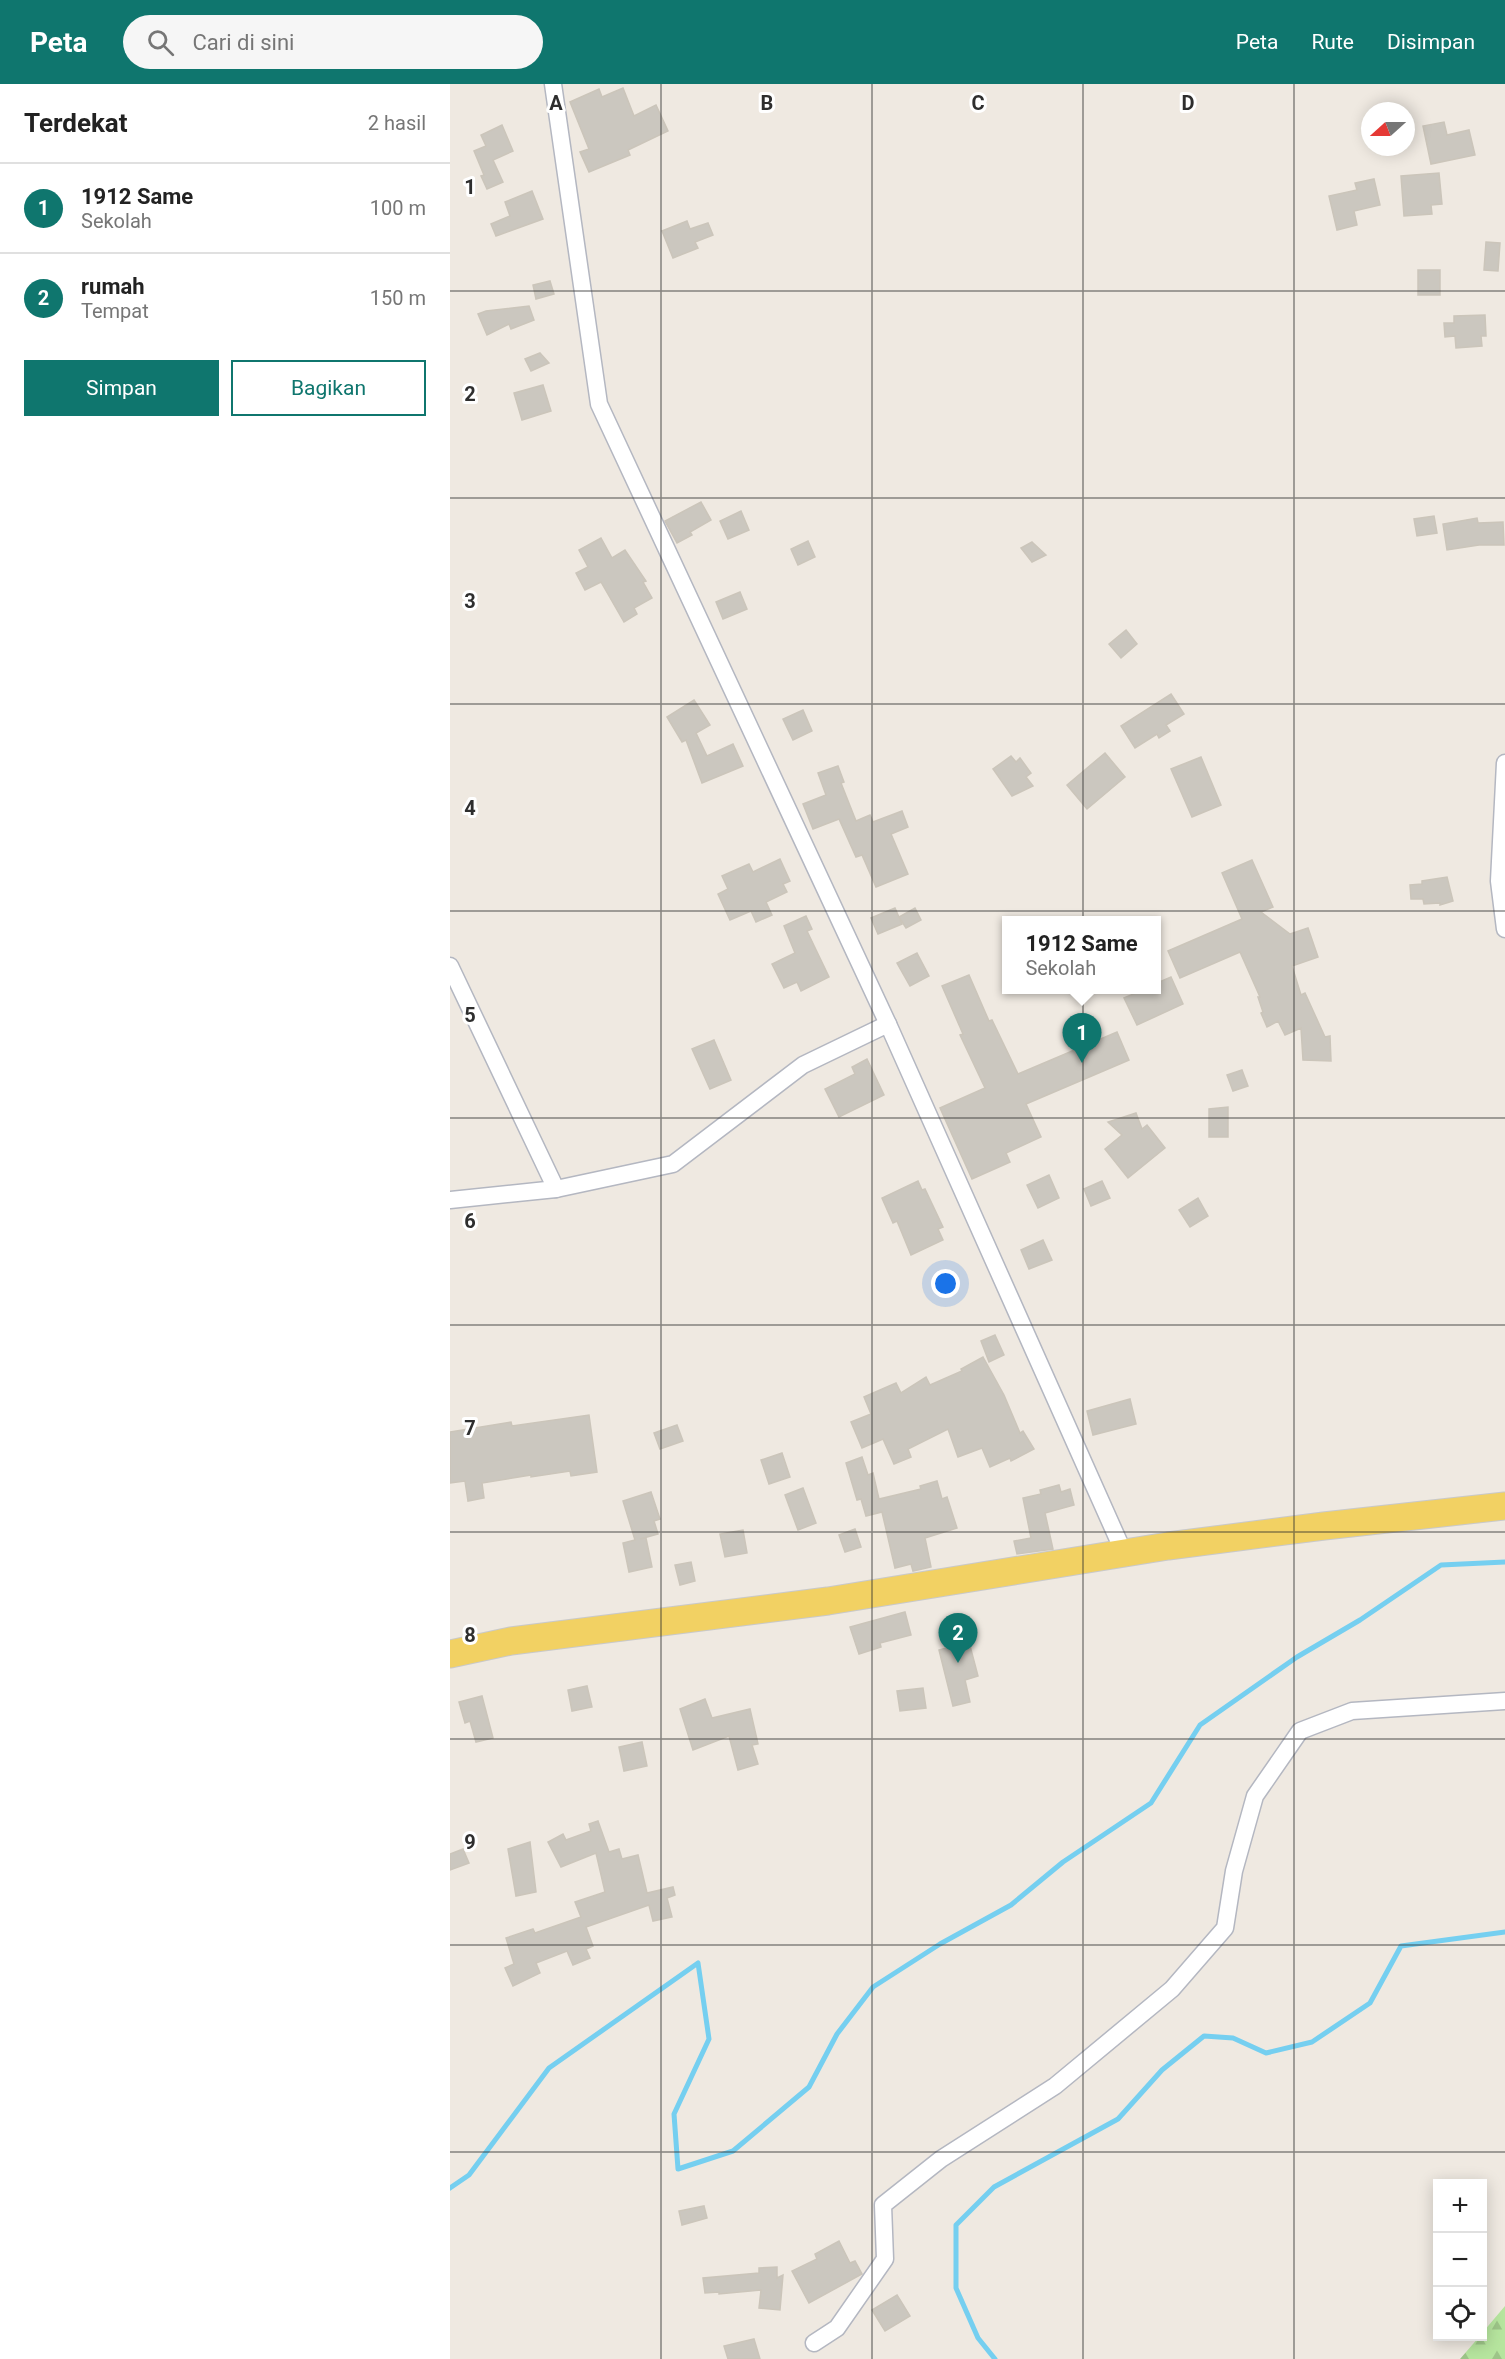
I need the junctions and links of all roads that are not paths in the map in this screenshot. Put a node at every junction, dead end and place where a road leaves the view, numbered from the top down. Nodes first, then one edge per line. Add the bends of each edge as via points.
1 (553, 84) edge
2 (1505, 763) edge
3 (1505, 929) edge
4 (450, 966) edge
5 (888, 1024) junction
6 (556, 1189) junction
7 (450, 1200) edge
8 (1505, 1506) edge
9 (1124, 1553) junction
10 (450, 1654) edge
11 (1505, 1701) edge
12 (814, 2343) dead end

1 - 5 street via 598,404
2 - 3 street via 1499,881
4 - 6 street
5 - 6 street via 802,1065 674,1164
5 - 9 street
6 - 7 street
8 - 9 main road
9 - 10 main road via 828,1601 511,1641
11 - 12 street via 1352,1711 1300,1731 1255,1796 1234,1871 1225,1928 1172,1989 1055,2086 941,2159 883,2205 885,2259 837,2328

